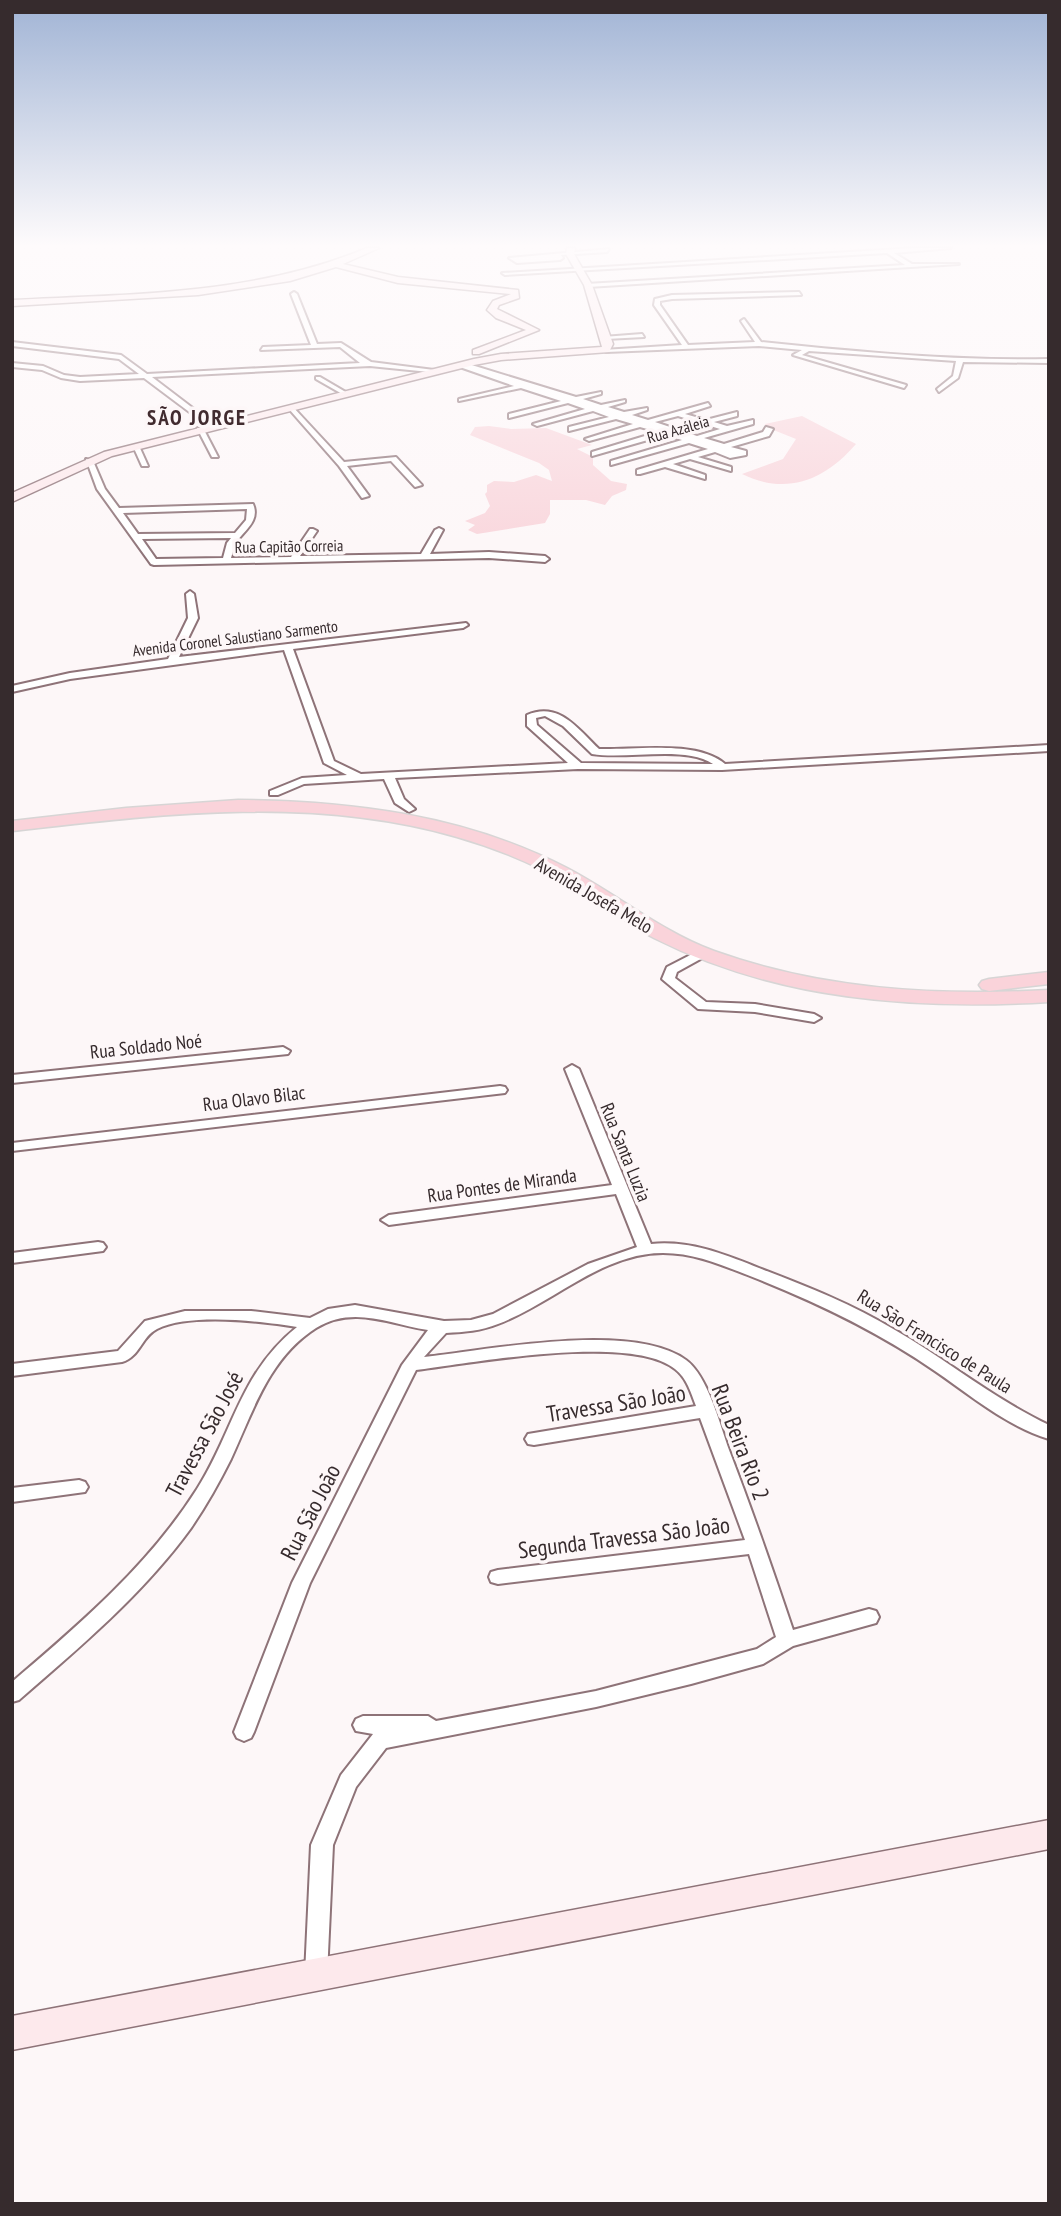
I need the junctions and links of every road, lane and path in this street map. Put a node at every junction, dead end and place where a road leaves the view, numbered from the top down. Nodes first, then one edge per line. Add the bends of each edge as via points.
1 (74, 351) edge
2 (349, 351) edge
3 (489, 351) edge
4 (586, 351) edge
5 (809, 351) edge
6 (835, 351) edge
7 (471, 360) junction
8 (960, 360) junction
9 (1049, 361) edge
10 (370, 364) junction
11 (12, 365) edge
12 (831, 366) junction
13 (439, 371) junction
14 (895, 373) dead end
15 (146, 376) junction
16 (318, 378) dead end
17 (522, 384) junction
18 (904, 386) dead end
19 (939, 390) dead end
20 (599, 393) dead end
21 (346, 394) junction
22 (461, 400) dead end
23 (573, 400) junction
24 (623, 401) dead end
25 (708, 405) dead end
26 (291, 408) junction
27 (596, 408) junction
28 (645, 409) dead end
29 (677, 414) junction
30 (734, 414) dead end
31 (512, 416) dead end
32 (620, 416) junction
33 (706, 422) junction
34 (750, 422) dead end
35 (537, 424) dead end
36 (643, 424) junction
37 (212, 427) junction
38 (572, 429) dead end
39 (728, 429) junction
40 (769, 429) dead end
41 (200, 430) junction
42 (668, 432) junction
43 (589, 439) dead end
44 (693, 440) junction
45 (136, 447) junction
46 (719, 448) junction
47 (595, 454) dead end
48 (215, 455) dead end
49 (691, 457) junction
50 (89, 461) junction
51 (614, 463) dead end
52 (145, 464) dead end
53 (342, 464) junction
54 (665, 464) junction
55 (728, 469) dead end
56 (640, 471) dead end
57 (702, 477) dead end
58 (418, 485) dead end
59 (365, 496) dead end
60 (12, 498) edge
61 (116, 511) junction
62 (439, 530) dead end
63 (313, 531) dead end
64 (236, 535) junction
65 (136, 537) junction
66 (424, 557) junction
67 (545, 559) dead end
68 (293, 560) junction
69 (226, 561) junction
70 (190, 594) dead end
71 (463, 625) dead end
72 (288, 647) junction
73 (172, 662) junction
74 (12, 689) edge
75 (1049, 748) edge
76 (329, 763) junction
77 (578, 765) junction
78 (722, 766) junction
79 (388, 775) junction
80 (362, 776) junction
81 (302, 781) junction
82 (274, 793) junction
83 (409, 809) junction
84 (12, 816) edge
85 (12, 826) edge
86 (702, 953) junction
87 (1049, 978) edge
88 (1049, 996) edge
89 (814, 1018) dead end
90 (284, 1051) dead end
91 (572, 1069) dead end
92 (12, 1079) edge
93 (500, 1090) dead end
94 (12, 1147) edge
95 (619, 1189) junction
96 (389, 1220) dead end
97 (98, 1247) dead end
98 (646, 1250) junction
99 (12, 1258) edge
100 (309, 1323) junction
101 (442, 1327) junction
102 (410, 1365) junction
103 (12, 1370) edge
104 (705, 1411) junction
105 (1049, 1433) edge
106 (534, 1439) dead end
107 (79, 1487) dead end
108 (12, 1494) edge
109 (756, 1546) junction
110 (498, 1577) dead end
111 (869, 1617) dead end
112 (787, 1640) junction
113 (12, 1694) edge
114 (471, 1724) junction
115 (363, 1725) dead end
116 (244, 1732) dead end
117 (1049, 1834) edge
118 (316, 1975) junction
119 (12, 2032) edge

1 - 15 street via 121,357
2 - 10 street
3 - 7 street
4 - 7 street
5 - 12 street via 796,355
6 - 8 street
7 - 13 street
7 - 17 street
8 - 9 street
8 - 19 street via 956,377
10 - 13 street
10 - 15 street
11 - 15 street via 71,379
12 - 14 street
12 - 18 street
13 - 21 street
15 - 37 street
16 - 21 street
17 - 22 street
17 - 23 street
20 - 23 street
21 - 26 street
23 - 27 street
23 - 31 street
24 - 27 street
25 - 29 street
26 - 37 street
26 - 53 street
27 - 32 street
27 - 35 street
28 - 32 street
29 - 33 street
29 - 36 street
30 - 33 street
32 - 36 street
32 - 38 street
33 - 39 street
34 - 39 street, Rua Azáleia
36 - 42 street
36 - 43 street
37 - 41 street
39 - 44 street, Rua Azáleia
40 - 46 street via 766,434
41 - 45 street
41 - 48 street
42 - 44 street
42 - 47 street
44 - 46 street
44 - 51 street, Rua Azáleia
45 - 50 street
45 - 52 street
46 - 49 street
49 - 54 street
49 - 55 street
50 - 60 street
50 - 61 street, Rua Capitão Correia
53 - 58 street via 392,459
53 - 59 street
54 - 56 street
54 - 57 street
61 - 64 street via 250,506 250,520
61 - 65 street, Rua Capitão Correia
62 - 66 street
63 - 68 street
64 - 65 street
64 - 69 street
65 - 69 street, Rua Capitão Correia via 154,562
66 - 67 street, Rua Capitão Correia
66 - 68 street, Rua Capitão Correia
68 - 69 street, Rua Capitão Correia
70 - 73 street via 193,618
71 - 72 street, Avenida Coronel Salustiano Sarmento
72 - 73 street, Avenida Coronel Salustiano Sarmento
72 - 76 street
73 - 74 street, Avenida Coronel Salustiano Sarmento
75 - 78 street
76 - 80 street
76 - 81 street
77 - 78 street
77 - 78 street via 532,726 531,717 550,715 596,752 706,756
77 - 79 street
79 - 80 street
79 - 83 street via 399,801
80 - 81 street
81 - 82 street
82 - 83 main road, Avenida Josefa Melo
82 - 84 main road, Avenida Josefa Melo via 180,796
83 - 87 main road, Avenida Josefa Melo via 523,840 597,876 673,924 768,960 895,983 1000,985
85 - 86 main road, Avenida Josefa Melo via 234,804 310,805 387,815 454,830 519,852
86 - 88 main road, Avenida Josefa Melo via 822,986 881,995 942,1000
86 - 89 street via 671,970 668,979 703,1006 755,1007
90 - 92 street, Rua Soldado Noé
91 - 95 street, Rua Santa Luzia
93 - 94 street, Rua Olavo Bilac
95 - 96 street, Rua Pontes de Miranda
95 - 98 street, Rua Santa Luzia
97 - 99 street
98 - 101 street, Rua São Francisco de Paula via 600,1266 492,1321
98 - 105 street, Rua São Francisco de Paula via 696,1251 823,1298 887,1332 1013,1415
100 - 101 street, Travessa São José via 335,1312 364,1309
100 - 103 street via 242,1316 172,1318 146,1329 133,1349 112,1359
100 - 113 street, Travessa São José via 266,1370 204,1494 163,1550
101 - 102 street, Rua São João
102 - 104 street, Rua Beira Rio 2 via 588,1346 634,1347 678,1362 696,1384
102 - 116 street, Rua São João via 301,1583
104 - 106 street, Travessa São João
104 - 109 street, Rua Beira Rio 2
107 - 108 street
109 - 110 street, Segunda Travessa São João
109 - 112 street, Rua Beira Rio 2
111 - 112 street
112 - 114 street via 763,1656 691,1676
114 - 115 street
114 - 118 street via 380,1740 348,1782 322,1845
117 - 118 street
118 - 119 street

